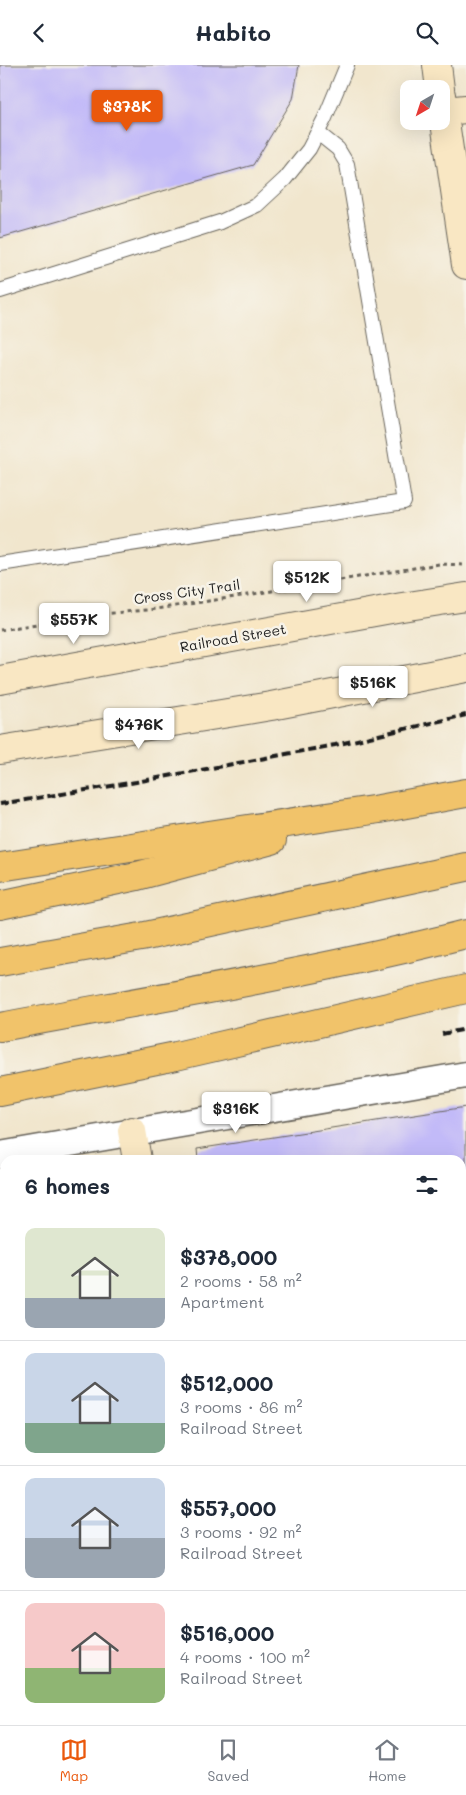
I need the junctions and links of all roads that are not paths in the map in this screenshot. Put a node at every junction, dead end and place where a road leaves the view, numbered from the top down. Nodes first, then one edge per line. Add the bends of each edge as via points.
1 (338, 65) edge
2 (347, 65) edge
3 (437, 65) edge
4 (442, 80) edge
5 (335, 93) junction
6 (450, 111) edge
7 (318, 133) junction
8 (458, 150) edge
9 (465, 257) edge
10 (0, 291) edge
11 (0, 564) edge
12 (466, 597) edge
13 (466, 668) edge
14 (0, 680) edge
15 (0, 750) edge
16 (466, 793) edge
17 (379, 809) junction
18 (0, 867) edge
19 (466, 867) edge
20 (0, 905) edge
21 (466, 934) edge
22 (0, 962) edge
23 (466, 989) edge
24 (0, 1027) edge
25 (466, 1075) edge
26 (0, 1092) edge
27 (132, 1131) junction
28 (0, 1155) edge
29 (135, 1155) edge

1 - 5 lane
2 - 5 lane
3 - 4 street
5 - 7 lane
6 - 8 street
7 - 10 lane via 298,165 257,205 220,222
7 - 11 lane via 338,149 347,165 404,502
8 - 9 street
12 - 14 street, Railroad Street
13 - 15 street via 271,706
16 - 17 highway
17 - 18 highway
17 - 20 highway via 216,856
19 - 22 highway via 141,937
21 - 24 highway via 213,988
23 - 26 highway via 176,1057
25 - 27 street
27 - 28 street
27 - 29 street

